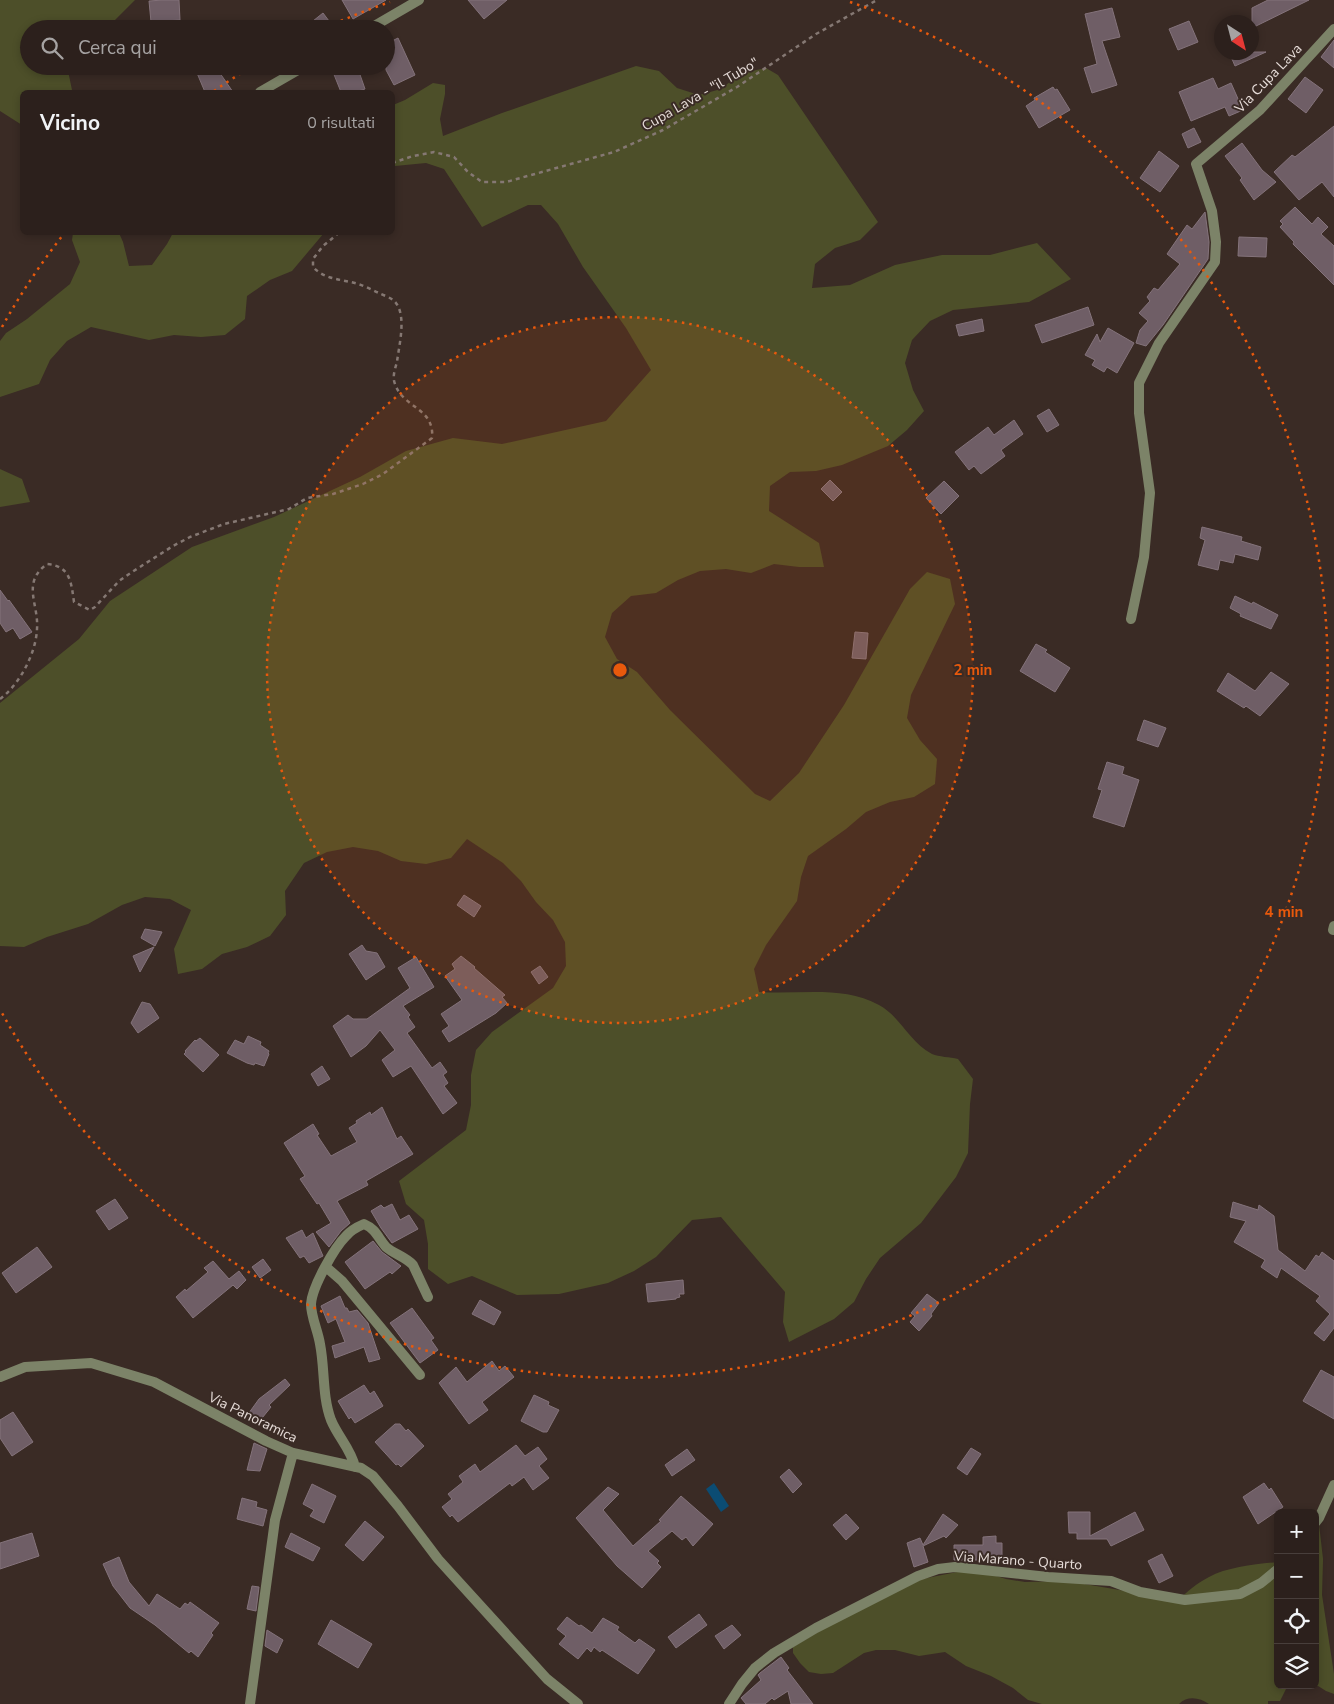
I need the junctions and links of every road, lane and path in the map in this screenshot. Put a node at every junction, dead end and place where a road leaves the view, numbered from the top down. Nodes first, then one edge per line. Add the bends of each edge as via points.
1 (419, 0) edge
2 (877, 0) edge
3 (385, 20) edge
4 (1334, 28) edge
5 (289, 75) edge
6 (263, 90) edge
7 (395, 162) edge
8 (336, 235) edge
9 (1131, 619) dead end
10 (0, 699) edge
11 (326, 1267) junction
12 (428, 1297) dead end
13 (420, 1375) dead end
14 (0, 1377) edge
15 (293, 1453) junction
16 (355, 1467) junction
17 (1334, 1485) edge
18 (1319, 1518) edge
19 (1274, 1572) edge
20 (250, 1704) edge
21 (578, 1704) edge
22 (729, 1704) edge

1 - 3 street
2 - 7 path, Cupa Lava - "il Tubo" via 816,34 737,87 663,130 614,152 506,182 482,182 454,157 434,152
4 - 9 street, Via Cupa Lava via 1260,110 1196,164 1212,210 1215,262 1159,343 1139,383 1139,412 1150,493 1144,557
5 - 6 street
8 - 10 path via 312,259 313,267 330,278 360,284 393,300 402,316 395,385 406,400 431,422 432,438 383,474 363,484 307,498 289,509 224,524 190,537 119,581 90,610 74,602 67,573 62,568 47,564 32,583 37,628 27,664 8,693
11 - 12 street via 344,1238 355,1227 364,1224 378,1234 386,1246 413,1265
11 - 13 street via 338,1276
11 - 16 street via 314,1291 312,1310 329,1414 353,1456
14 - 15 street, Via Panoramica via 25,1367 91,1363 154,1382
15 - 16 street, Via Panoramica
15 - 20 street via 275,1520
16 - 21 street, Via Panoramica via 373,1476 466,1591 547,1679
17 - 18 street
19 - 22 street, Via Marano - Quarto via 1240,1594 1185,1600 1140,1592 1111,1581 955,1567 938,1569 816,1628 774,1653 755,1668

